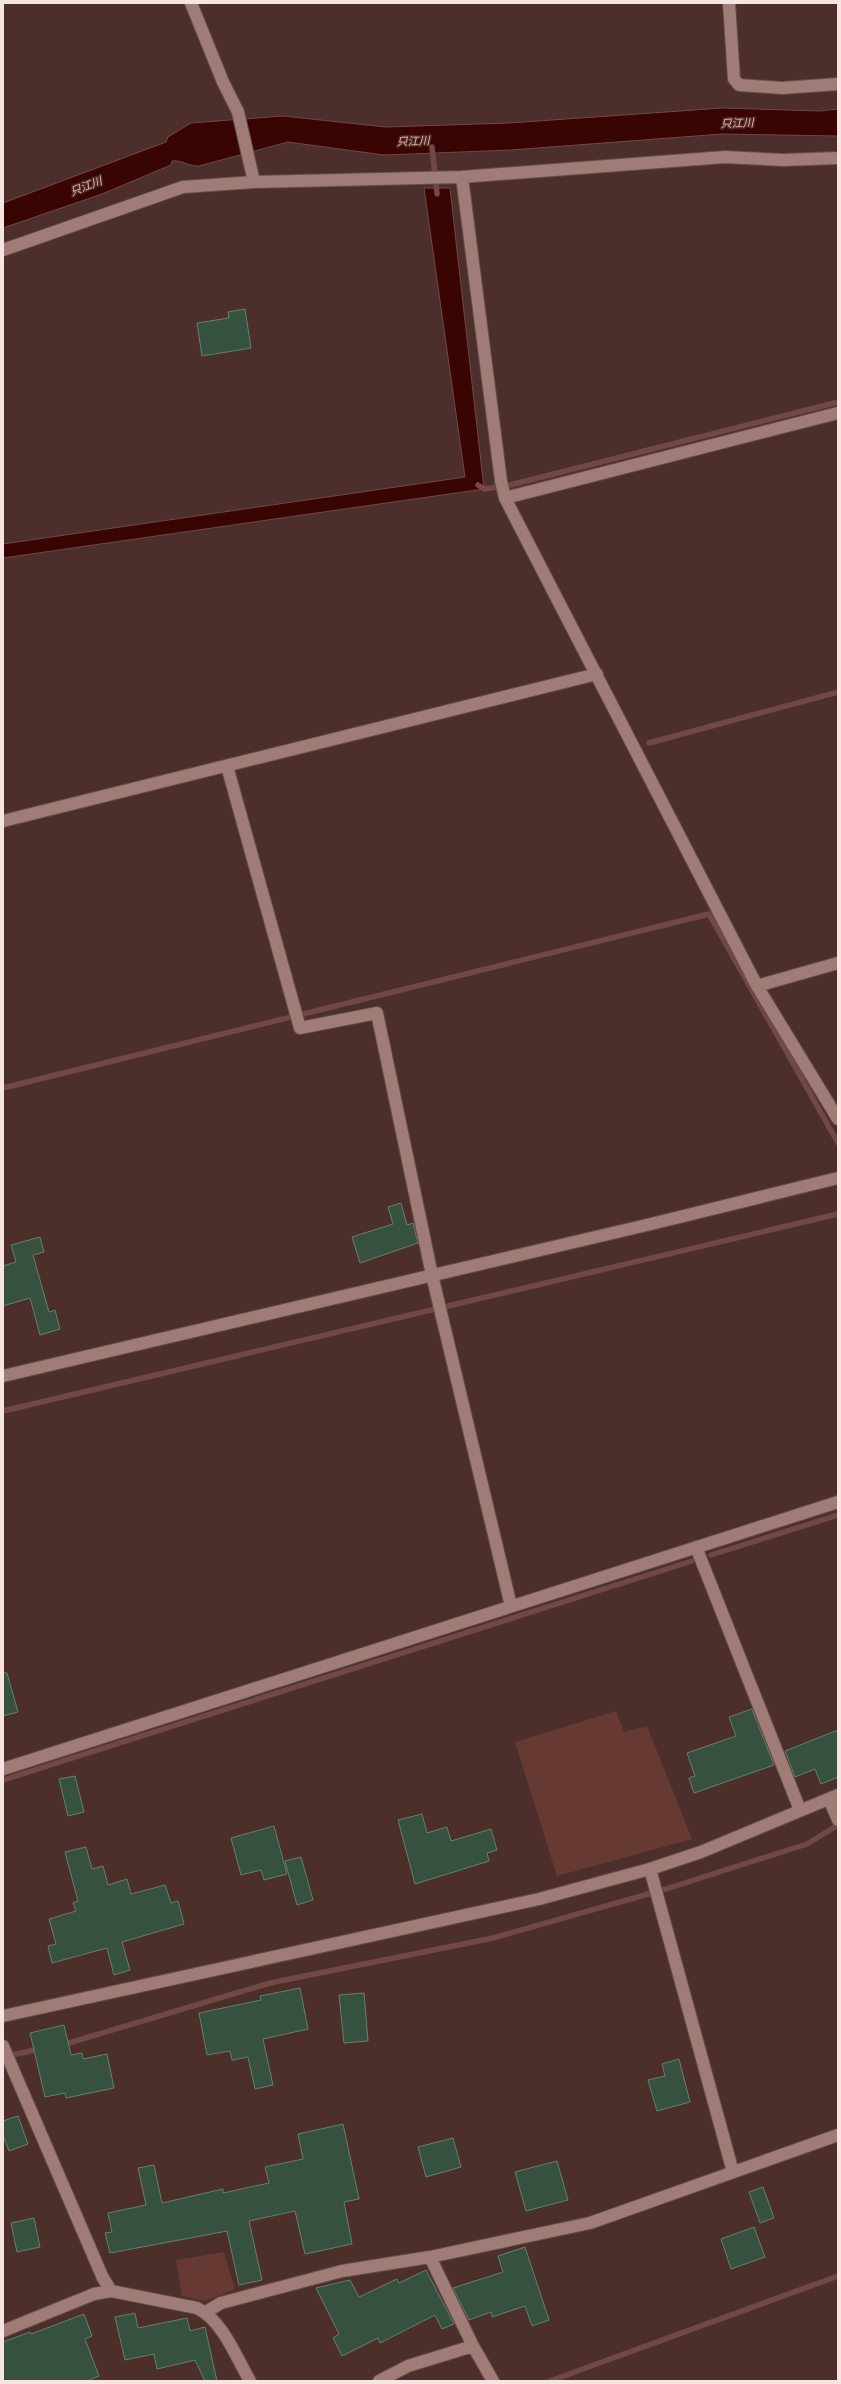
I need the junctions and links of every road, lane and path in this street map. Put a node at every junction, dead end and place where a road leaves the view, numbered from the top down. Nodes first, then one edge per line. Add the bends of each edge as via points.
1 (191, 3) edge
2 (730, 3) edge
3 (838, 84) edge
4 (838, 158) edge
5 (462, 177) junction
6 (254, 182) junction
7 (3, 250) edge
8 (838, 413) edge
9 (503, 490) junction
10 (597, 674) junction
11 (227, 766) junction
12 (3, 821) edge
13 (838, 963) edge
14 (757, 986) junction
15 (838, 1119) edge
16 (838, 1178) edge
17 (432, 1275) junction
18 (3, 1376) edge
19 (838, 1502) edge
20 (696, 1547) junction
21 (511, 1606) junction
22 (3, 1769) edge
23 (833, 1797) edge
24 (800, 1810) junction
25 (837, 1818) edge
26 (650, 1869) junction
27 (3, 2016) edge
28 (6, 2052) edge
29 (838, 2135) edge
30 (733, 2172) junction
31 (430, 2257) junction
32 (111, 2291) junction
33 (206, 2312) junction
34 (3, 2331) edge
35 (473, 2346) junction
36 (250, 2381) edge
37 (378, 2381) edge
38 (494, 2381) edge

1 - 6 street via 238,112
2 - 3 street via 734,80 739,85 782,88
4 - 5 street via 783,160 725,157
5 - 6 street
5 - 9 street
6 - 7 street via 183,187
8 - 9 street
9 - 10 street
10 - 11 street
10 - 14 street
11 - 12 street
11 - 17 street via 300,1028 377,1013
13 - 14 street
14 - 15 street
16 - 17 street
17 - 18 street
17 - 21 street
19 - 20 street
20 - 21 street
20 - 24 street
21 - 22 street
23 - 24 street
23 - 25 street
24 - 26 street via 701,1852
26 - 27 street via 539,1900
26 - 30 street
28 - 32 street via 103,2278
29 - 30 street
30 - 31 street via 590,2223
31 - 33 street via 342,2272 220,2303
31 - 35 street
32 - 33 street
32 - 34 street via 94,2294
33 - 36 street via 215,2321
35 - 37 street via 408,2366
35 - 38 street

